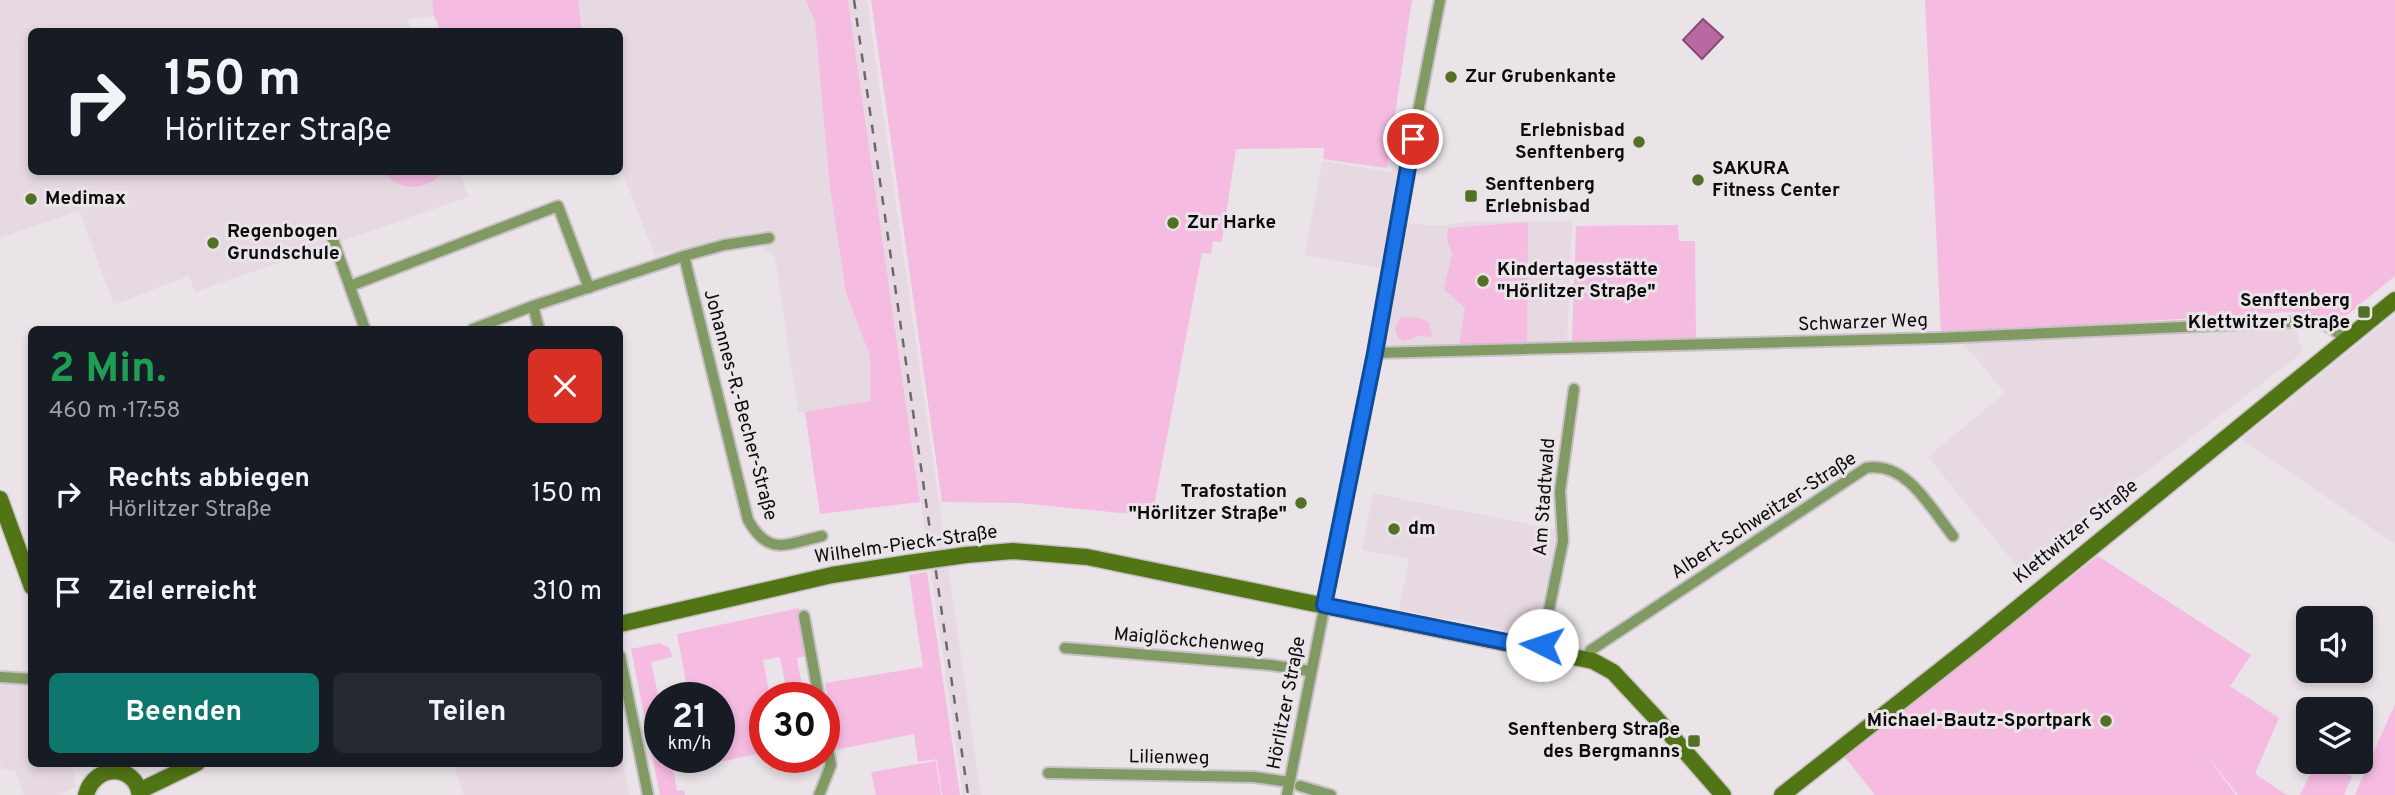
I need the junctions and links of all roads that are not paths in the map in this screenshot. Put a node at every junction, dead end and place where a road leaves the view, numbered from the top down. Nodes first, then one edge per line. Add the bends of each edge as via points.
1 (1440, 0) edge
2 (769, 238) dead end
3 (333, 240) dead end
4 (684, 256) junction
5 (350, 286) junction
6 (589, 288) junction
7 (2395, 300) edge
8 (533, 306) junction
9 (364, 326) edge
10 (481, 326) edge
11 (538, 326) edge
12 (2345, 340) junction
13 (1375, 353) junction
14 (1574, 389) dead end
15 (0, 499) edge
16 (822, 536) dead end
17 (1953, 536) dead end
18 (28, 576) edge
19 (1324, 605) junction
20 (803, 616) dead end
21 (623, 623) edge
22 (1065, 648) dead end
23 (1541, 649) junction
24 (1586, 659) junction
25 (623, 671) edge
26 (1310, 671) junction
27 (0, 677) edge
28 (28, 679) edge
29 (816, 682) edge
30 (189, 767) edge
31 (97, 769) edge
32 (828, 773) edge
33 (1048, 773) dead end
34 (1294, 784) junction
35 (139, 793) edge
36 (86, 795) edge
37 (648, 795) edge
38 (819, 795) edge
39 (1287, 795) edge
40 (1331, 795) edge
41 (1723, 795) edge
42 (1782, 795) edge

1 - 13 street, Hörlitzer Straße
2 - 4 street
3 - 5 street
4 - 6 street
4 - 16 street, Johannes-R.-Becher-Straße via 748,520 756,535 772,545
5 - 6 street via 558,206
5 - 9 street
6 - 8 street
7 - 12 main road, Klettwitzer Straße
8 - 10 street
8 - 11 street
12 - 13 street, Schwarzer Weg via 2315,321 1938,338
12 - 42 main road, Klettwitzer Straße
13 - 19 street, Hörlitzer Straße
14 - 23 street, Am Stadtwald via 1560,491 1563,541
15 - 18 main road
17 - 24 street, Albert-Schweitzer-Straße via 1906,478 1892,469 1866,468 1591,650
19 - 21 main road, Wilhelm-Pieck-Straße, bridge via 1087,557 1013,551 832,575
19 - 23 main road, Wilhelm-Pieck-Straße
19 - 26 street, Hörlitzer Straße
20 - 29 street
22 - 26 street, Maiglöckchenweg
23 - 24 main road, Wilhelm-Pieck-Straße
24 - 41 main road, Wilhelm-Pieck-Straße via 1613,672
25 - 37 street
26 - 34 street, Hörlitzer Straße
27 - 28 street
30 - 35 main road
31 - 35 main road via 129,776
31 - 36 main road
32 - 38 street
33 - 34 street, Lilienweg via 1254,777
34 - 39 street, Hörlitzer Straße
34 - 40 street, Lilienweg

